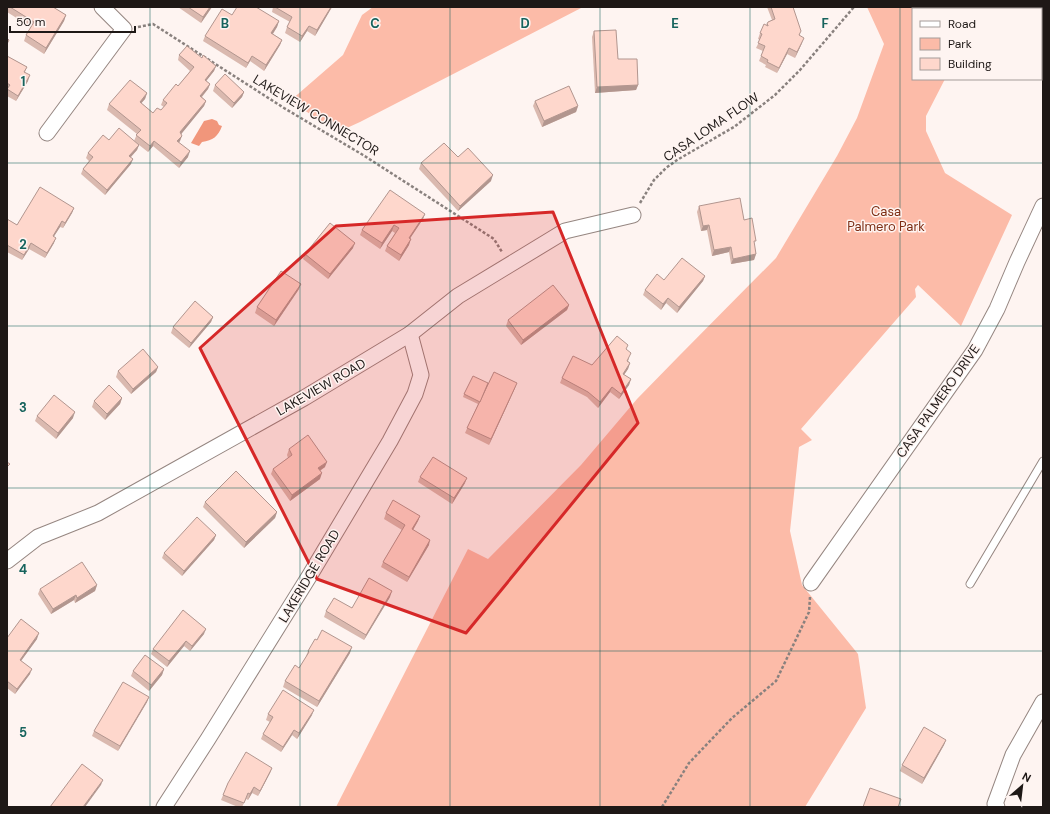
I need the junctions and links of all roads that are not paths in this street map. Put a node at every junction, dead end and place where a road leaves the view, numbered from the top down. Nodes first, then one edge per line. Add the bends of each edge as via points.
1 (102, 7) edge
2 (47, 133) dead end
3 (1043, 206) edge
4 (633, 215) road end
5 (410, 334) junction
6 (1043, 461) edge
7 (7, 561) edge
8 (811, 583) road end
9 (970, 584) dead end
10 (1043, 702) edge
11 (164, 807) edge
12 (997, 807) edge

1 - 2 street via 124,29
3 - 8 street, CASA PALMERO DRIVE via 997,309 975,350
4 - 5 street, LAKEVIEW ROAD via 565,231 458,296
5 - 7 street, LAKEVIEW ROAD via 304,398 98,513 38,537
5 - 11 street, LAKERIDGE ROAD via 421,375 415,394 310,575
6 - 9 lane
10 - 12 street via 1013,755 995,804

